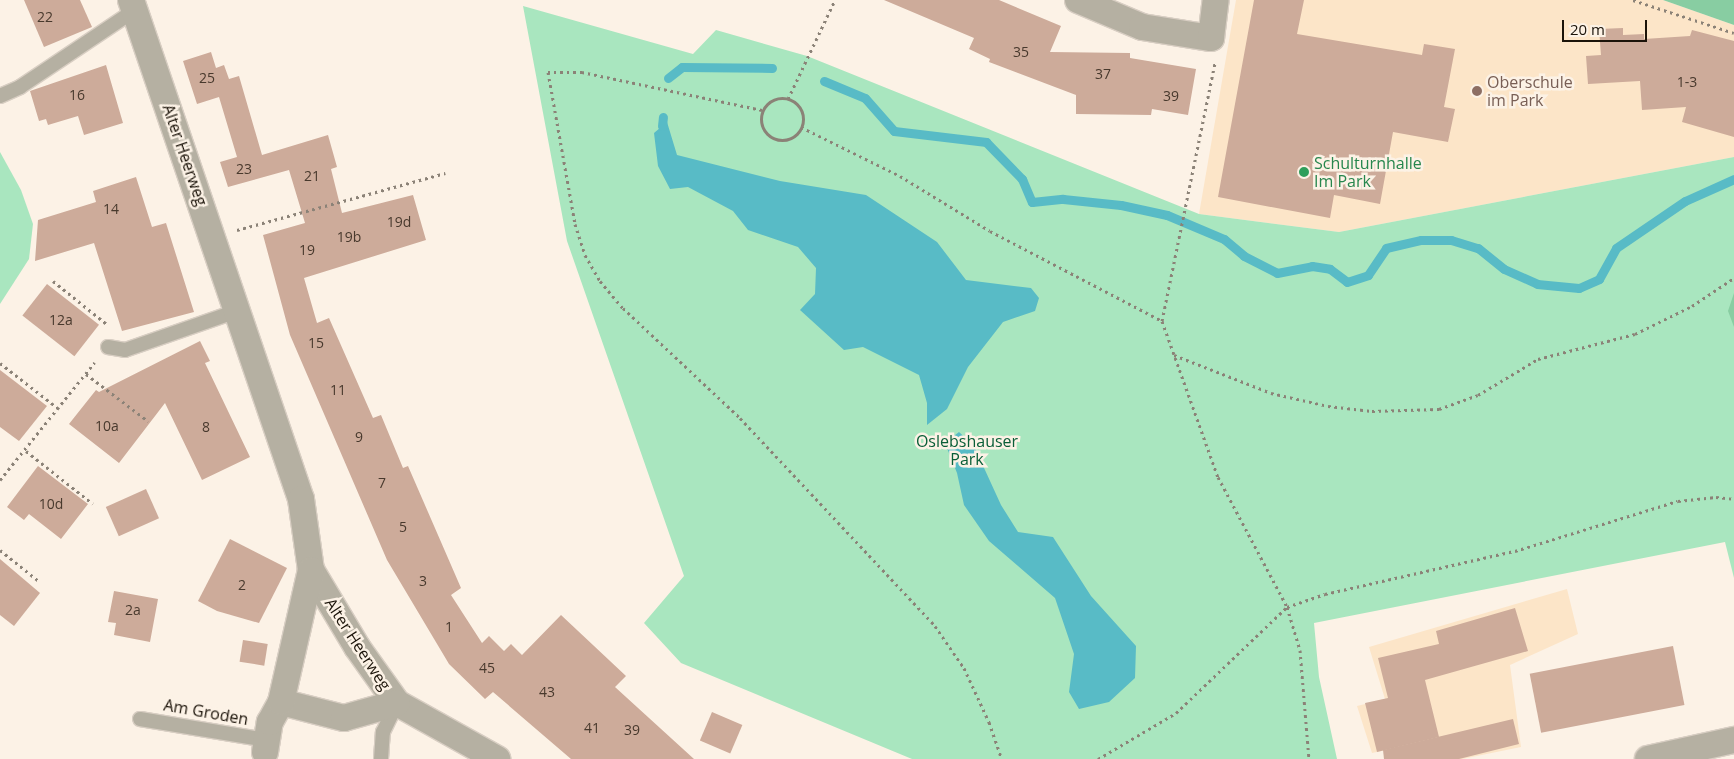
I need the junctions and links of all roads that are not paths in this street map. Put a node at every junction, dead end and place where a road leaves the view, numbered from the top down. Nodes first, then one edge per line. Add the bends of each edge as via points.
1 (1078, 0) edge
2 (1216, 0) edge
3 (133, 5) edge
4 (0, 96) edge
5 (237, 311) junction
6 (108, 347) road end
7 (311, 570) junction
8 (280, 702) junction
9 (397, 703) junction
10 (140, 719) dead end
11 (1734, 740) edge
12 (265, 751) edge
13 (381, 759) edge
14 (497, 759) edge
15 (1648, 759) edge

1 - 2 street via 1142,27 1211,38
3 - 4 lane via 20,88
3 - 5 street, Alter Heerweg
5 - 6 lane via 125,350
5 - 7 street, Alter Heerweg via 300,499
7 - 8 street, Alter Heerweg
7 - 9 street, Alter Heerweg via 357,647
8 - 9 street, Alter Heerweg via 344,718
8 - 12 street via 270,722
9 - 13 lane via 383,732
9 - 14 street
10 - 12 lane, Am Groden
11 - 15 street

